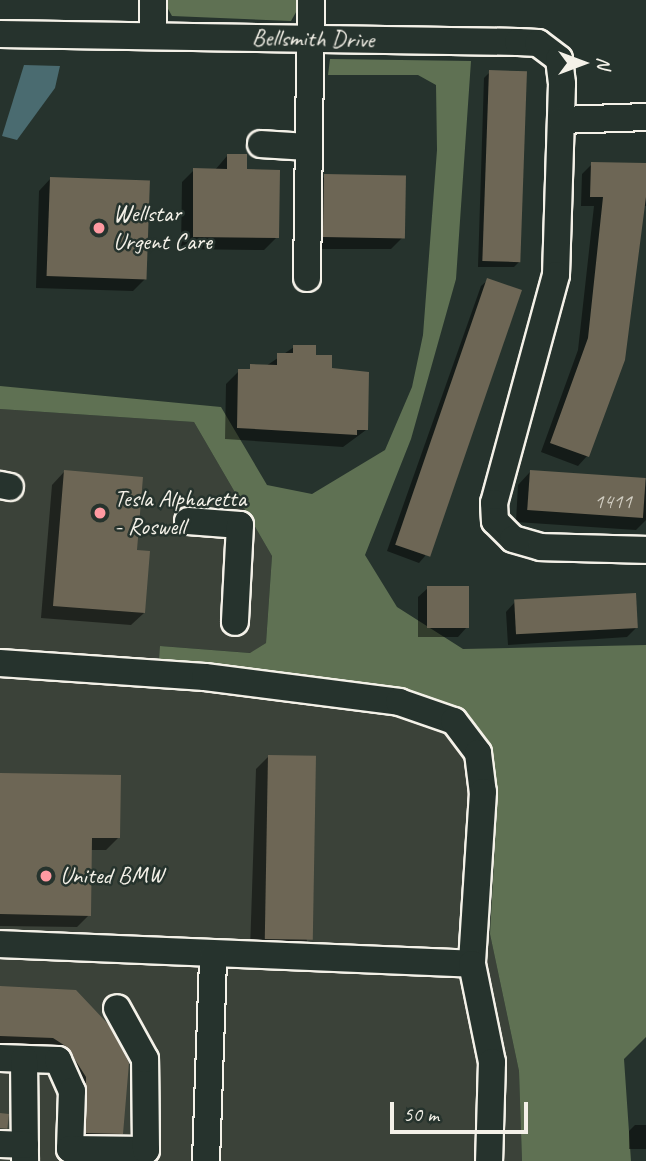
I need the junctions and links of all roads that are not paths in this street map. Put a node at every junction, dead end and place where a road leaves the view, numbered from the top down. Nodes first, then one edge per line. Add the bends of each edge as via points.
1 (153, 0) edge
2 (311, 0) edge
3 (0, 34) edge
4 (153, 36) junction
5 (309, 38) junction
6 (646, 117) edge
7 (561, 120) junction
8 (261, 144) dead end
9 (307, 147) junction
10 (307, 278) dead end
11 (188, 521) dead end
12 (646, 550) edge
13 (235, 622) dead end
14 (0, 663) edge
15 (0, 944) edge
16 (214, 956) junction
17 (472, 964) junction
18 (117, 1008) dead end
19 (12, 1058) edge
20 (11, 1100) edge
21 (17, 1150) edge
22 (206, 1161) edge
23 (489, 1161) edge

1 - 4 street
2 - 5 street
3 - 4 street, Bellsmith Drive
4 - 5 street, Bellsmith Drive
5 - 7 street, Bellsmith Drive via 538,43 559,59
5 - 9 street
6 - 7 street
7 - 12 street, Bellsmith Drive via 556,275 494,503 495,521 513,539 541,547
8 - 9 street
9 - 10 street
11 - 13 street via 240,525
14 - 17 street via 205,677 399,702 454,721 478,753 483,792
15 - 16 street
16 - 17 street
16 - 22 street
17 - 23 street via 492,1062
18 - 19 street via 145,1059 146,1150 70,1149 72,1091 58,1060
19 - 20 street
20 - 21 street via 28,1110

